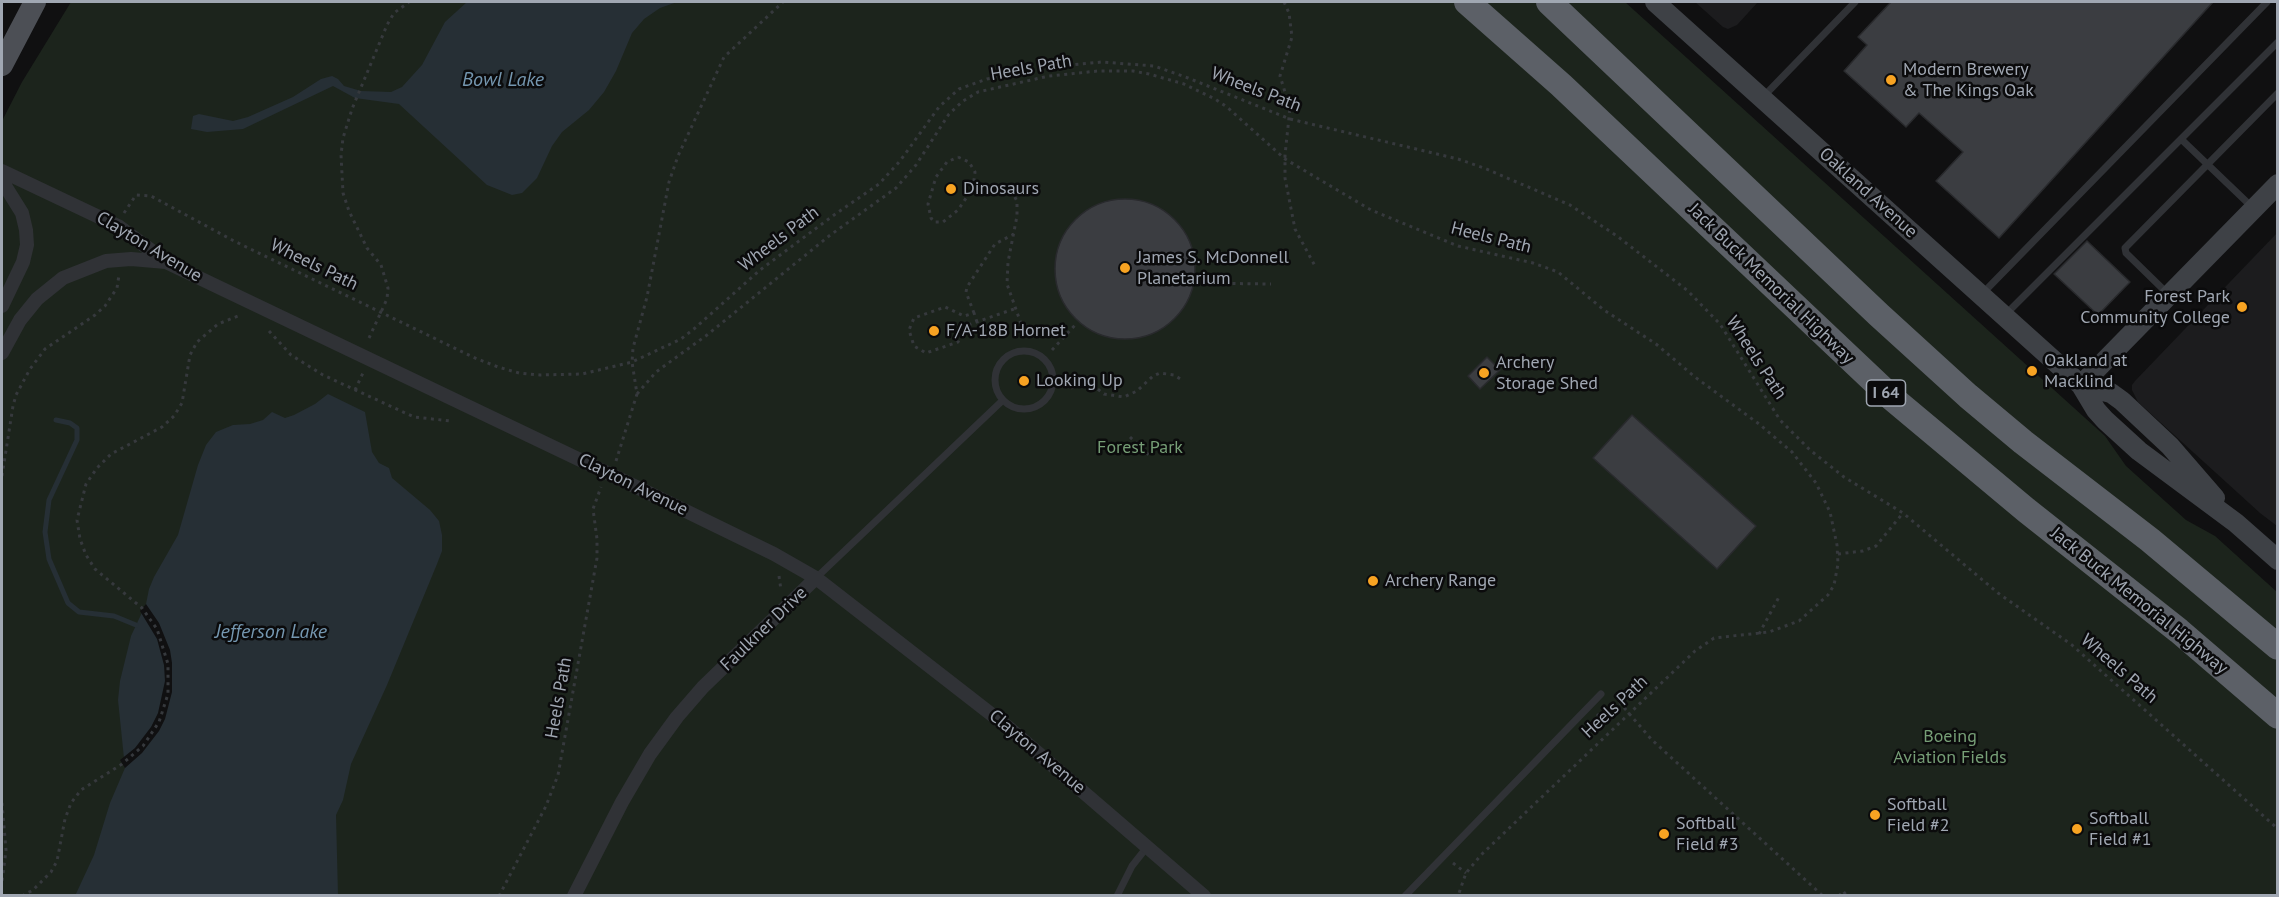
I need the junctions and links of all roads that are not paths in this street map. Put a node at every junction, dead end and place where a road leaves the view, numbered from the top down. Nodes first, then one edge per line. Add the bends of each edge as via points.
1 (35, 2) edge
2 (1467, 2) edge
3 (1549, 2) edge
4 (1656, 2) edge
5 (1855, 2) edge
6 (2267, 2) edge
7 (2277, 42) edge
8 (2, 65) edge
9 (2277, 93) edge
10 (1762, 98) junction
11 (2181, 139) junction
12 (2208, 165) junction
13 (2, 171) edge
14 (2, 181) edge
15 (2277, 184) edge
16 (2254, 208) junction
17 (168, 263) junction
18 (1981, 295) junction
19 (2169, 295) junction
20 (2, 306) edge
21 (2004, 316) junction
22 (2, 353) edge
23 (2081, 385) junction
24 (1003, 400) junction
25 (2277, 560) edge
26 (816, 578) junction
27 (2277, 647) edge
28 (1601, 694) dead end
29 (2277, 717) edge
30 (1148, 846) junction
31 (574, 896) edge
32 (1117, 896) edge
33 (1204, 896) edge
34 (1405, 896) edge

1 - 8 main road
2 - 29 highway, Jack Buck Memorial Highway / I 64 via 1592,113 1892,399 2179,631
3 - 27 highway via 1968,396
4 - 10 street, Oakland Avenue
5 - 10 lane
6 - 18 lane
7 - 11 lane
9 - 12 lane
10 - 18 street, Oakland Avenue
11 - 12 lane
11 - 21 lane
12 - 16 lane
12 - 19 lane via 2125,248
13 - 17 street, Clayton Avenue via 118,226
14 - 20 street via 22,213 27,245
15 - 16 street
16 - 19 street
17 - 22 street via 106,261 63,278 20,320
17 - 26 street, Clayton Avenue via 628,483
18 - 21 street, Oakland Avenue
19 - 23 street
21 - 23 street, Oakland Avenue
23 - 25 street, Oakland Avenue via 2096,410 2139,451 2236,523
24 - 24 lane via 1021,409 1031,409 1046,399 1053,377 1041,356 1016,352 1000,364 995,383
24 - 26 lane, Faulkner Drive
26 - 30 street, Clayton Avenue via 1000,721
26 - 31 street, Faulkner Drive via 677,717 622,802
28 - 34 lane
30 - 32 lane via 1132,866
30 - 33 street, Clayton Avenue

